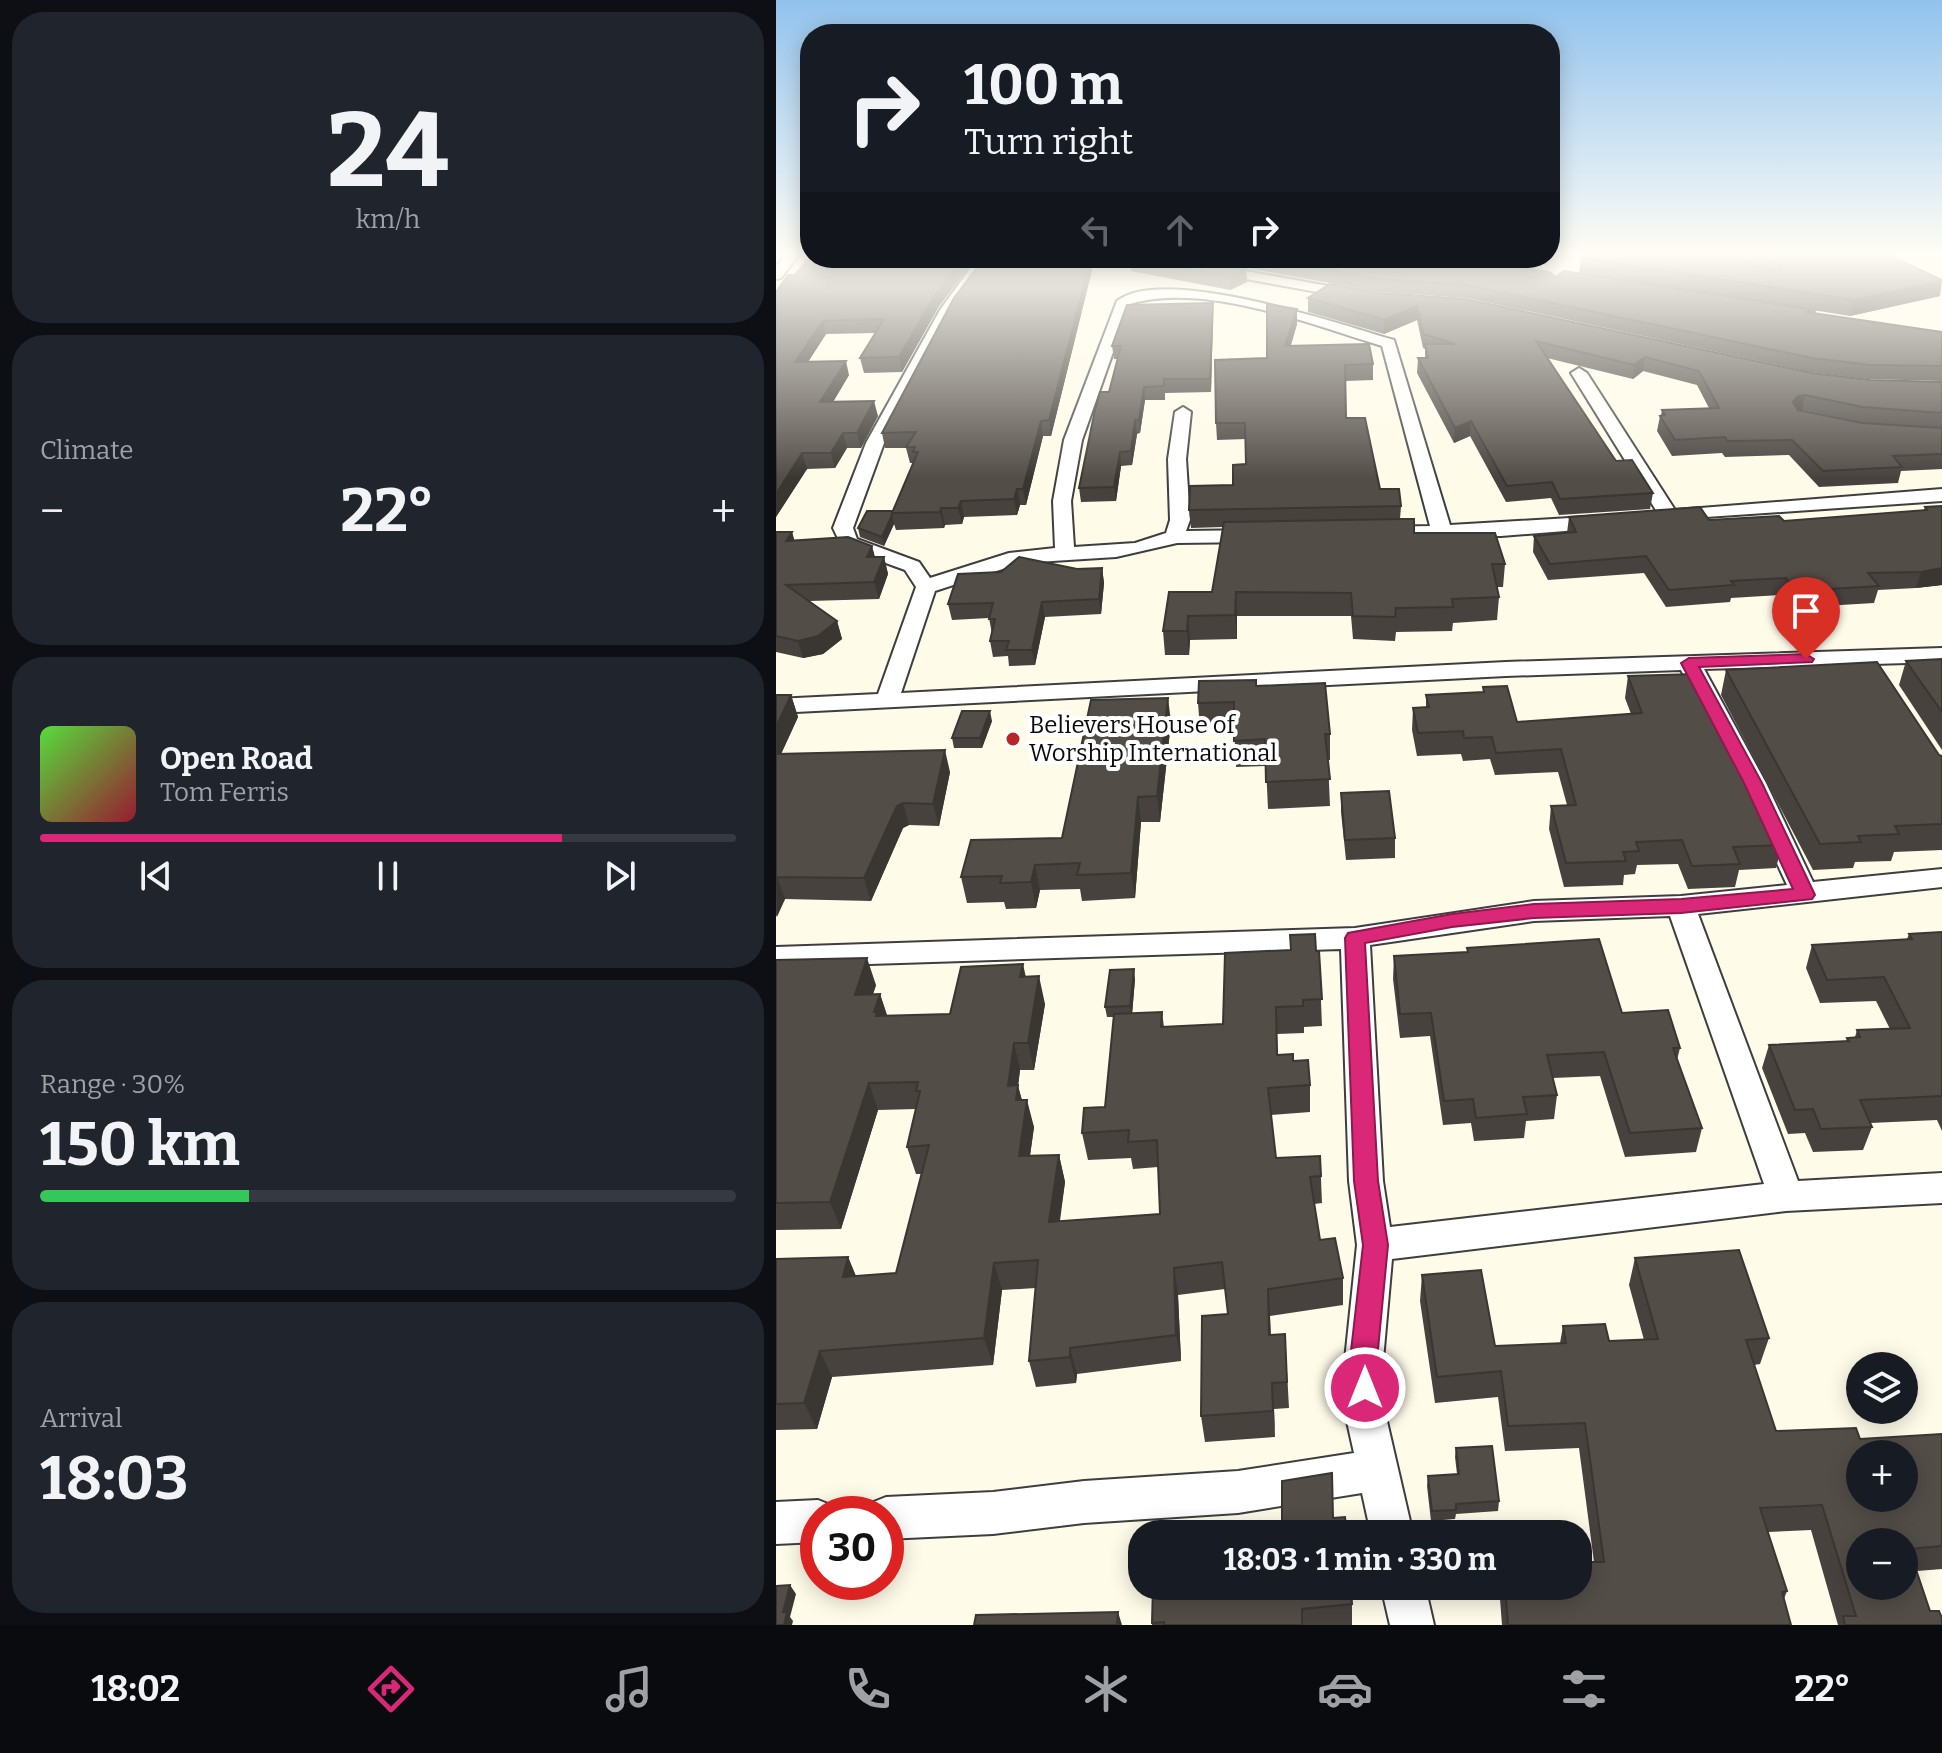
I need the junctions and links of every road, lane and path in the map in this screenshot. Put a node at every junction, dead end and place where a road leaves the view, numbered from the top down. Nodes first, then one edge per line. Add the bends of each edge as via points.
1 (937, 328) edge
2 (1114, 328) edge
3 (1333, 328) edge
4 (1579, 373) dead end
5 (1183, 412) dead end
6 (1942, 495) edge
7 (1669, 516) junction
8 (1441, 529) junction
9 (1356, 534) edge
10 (1282, 536) edge
11 (1175, 537) junction
12 (1065, 556) junction
13 (926, 587) junction
14 (1942, 640) edge
15 (1942, 655) edge
16 (1689, 663) junction
17 (776, 690) edge
18 (889, 692) junction
19 (776, 706) edge
20 (1942, 878) edge
21 (1805, 895) junction
22 (1681, 906) junction
23 (1355, 938) junction
24 (776, 957) edge
25 (1942, 1188) edge
26 (1786, 1196) junction
27 (1375, 1245) junction
28 (1377, 1470) junction
29 (904, 1517) edge
30 (1389, 1520) edge
31 (800, 1522) edge
32 (776, 1523) edge
33 (1406, 1600) edge
34 (1412, 1625) edge

1 - 13 street via 882,430 843,528 849,543 912,566
2 - 12 street via 1073,440 1062,501
3 - 8 street via 1389,343
4 - 7 street
5 - 11 street
6 - 7 street
7 - 8 street via 1501,530
8 - 9 street
10 - 11 street
11 - 12 street via 1148,548
12 - 13 street via 993,562
13 - 18 street
14 - 18 street via 1503,656
15 - 16 street via 1871,667
16 - 18 street
16 - 21 street
17 - 18 street
18 - 19 street
20 - 21 street
21 - 22 street
22 - 23 street via 1534,911
22 - 26 street
23 - 24 street
23 - 27 street via 1366,1181
25 - 26 street
26 - 27 street
27 - 28 street via 1364,1360 1366,1417
28 - 29 street via 1238,1492
28 - 30 street
31 - 32 street
33 - 34 street

